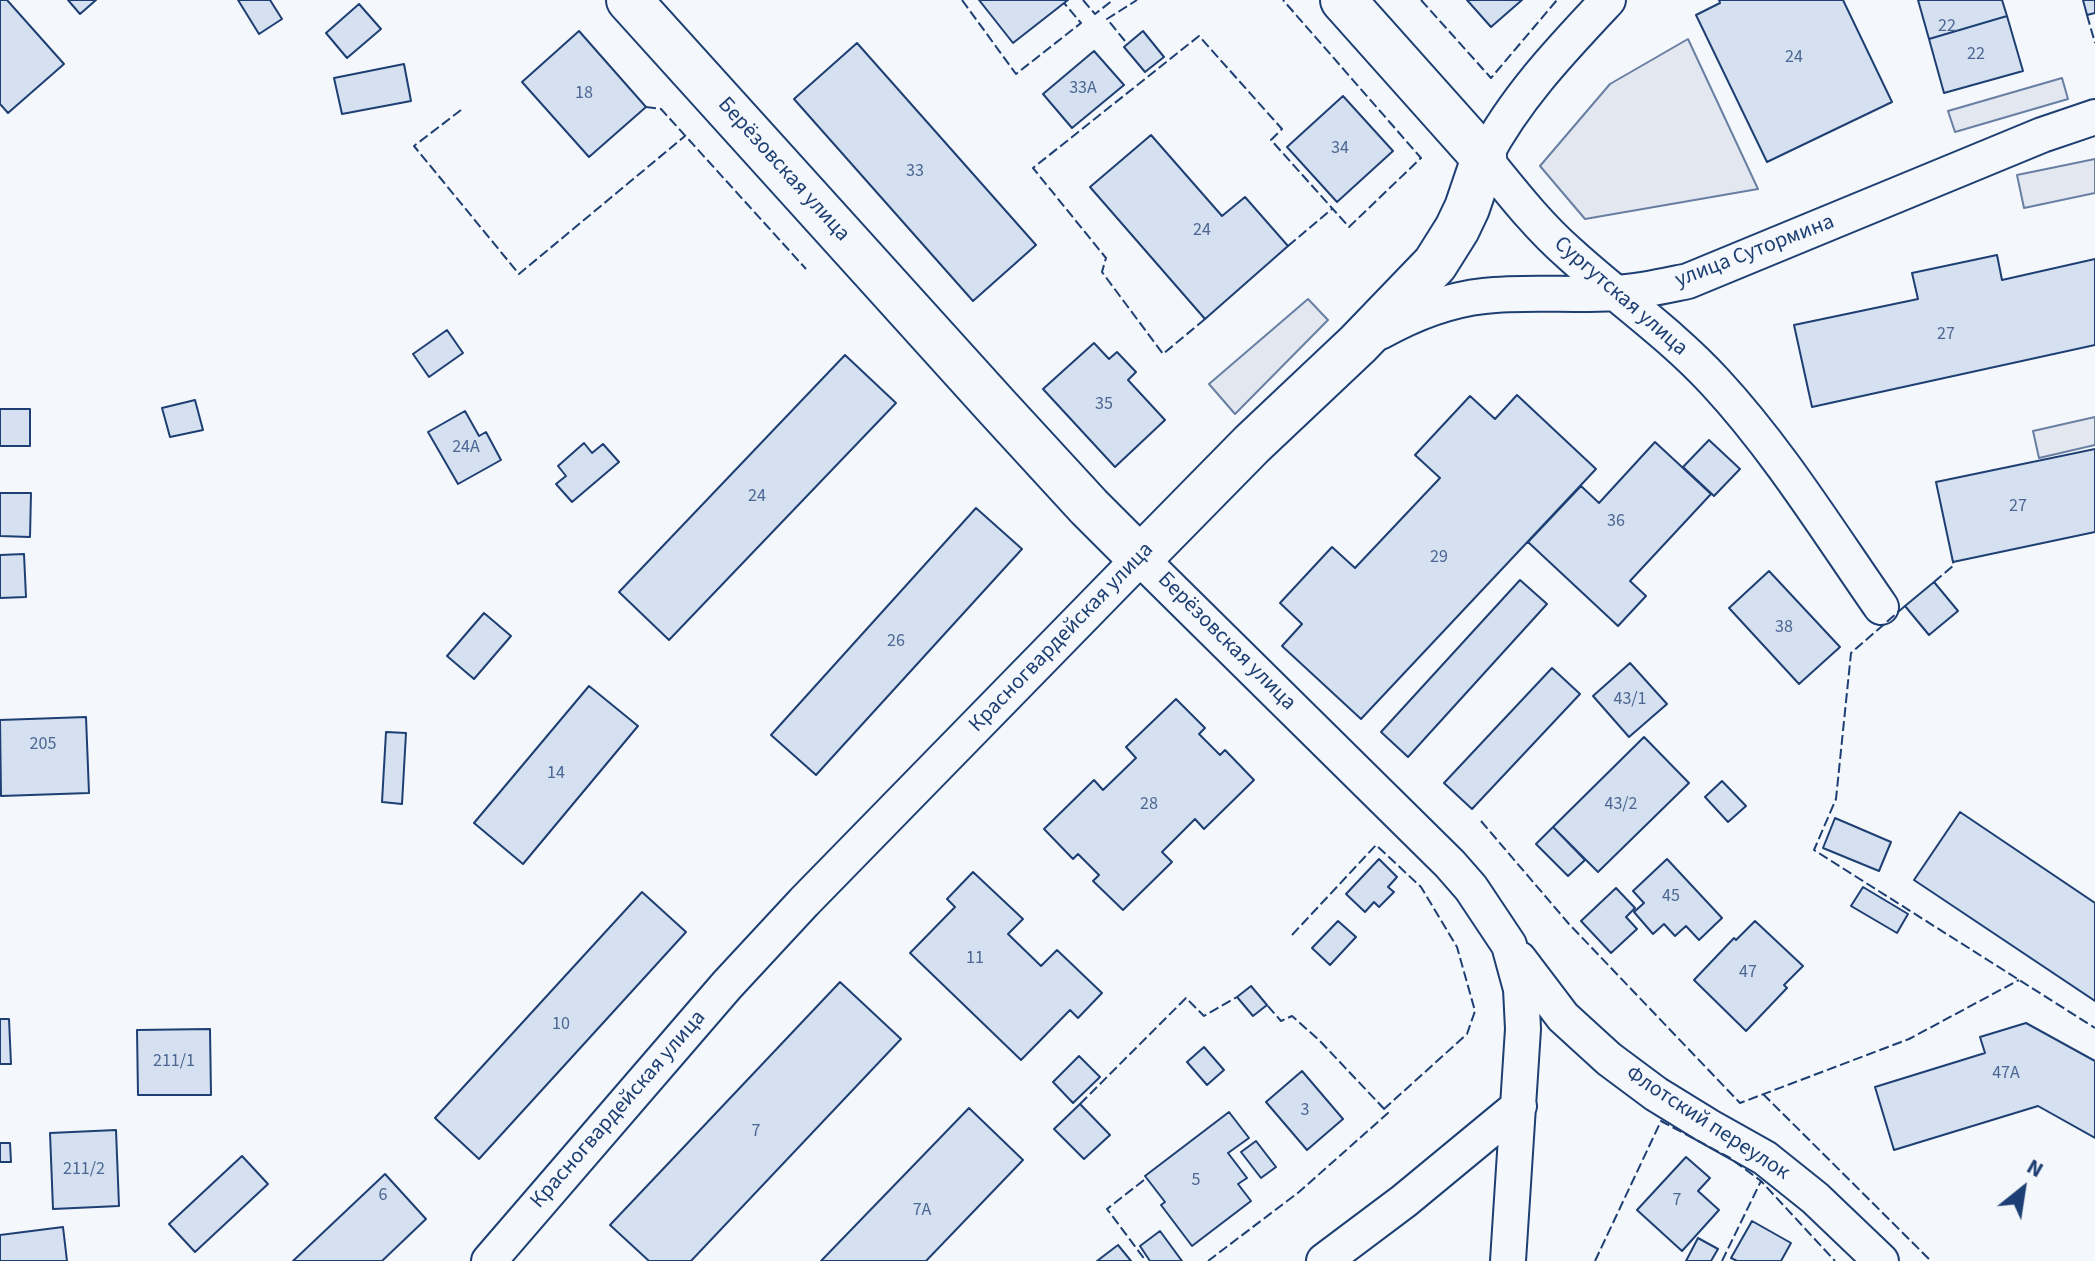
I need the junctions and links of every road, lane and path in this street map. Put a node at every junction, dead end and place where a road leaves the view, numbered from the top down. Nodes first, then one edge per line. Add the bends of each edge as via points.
1 (629, 0) edge
2 (1343, 0) edge
3 (1608, 0) edge
4 (2095, 117) edge
5 (1484, 158) junction
6 (1615, 293) junction
7 (1358, 344) junction
8 (1140, 558) junction
9 (1881, 607) dead end
10 (1509, 945) junction
11 (1519, 1106) junction
12 (489, 1261) edge
13 (1324, 1261) edge
14 (1508, 1261) edge
15 (1881, 1261) edge

1 - 8 street, Берёзовская улица
2 - 5 street, Сургутская улица
3 - 5 street, Красногвардейская улица via 1536,79
4 - 6 street, улица Сутормина via 1688,281
5 - 6 street, Сургутская улица via 1539,224
5 - 7 street, Красногвардейская улица via 1448,246
6 - 7 street, улица Сутормина via 1463,299 1404,318
6 - 9 street, Сургутская улица via 1714,381
7 - 8 street, Красногвардейская улица
8 - 10 street, Берёзовская улица via 1450,864
8 - 12 street, Красногвардейская улица via 736,974
10 - 11 street, Берёзовская улица via 1522,1002
10 - 15 street, Флотский переулок via 1563,1017 1609,1059 1656,1094 1778,1167
11 - 13 street
11 - 14 street, Берёзовская улица

